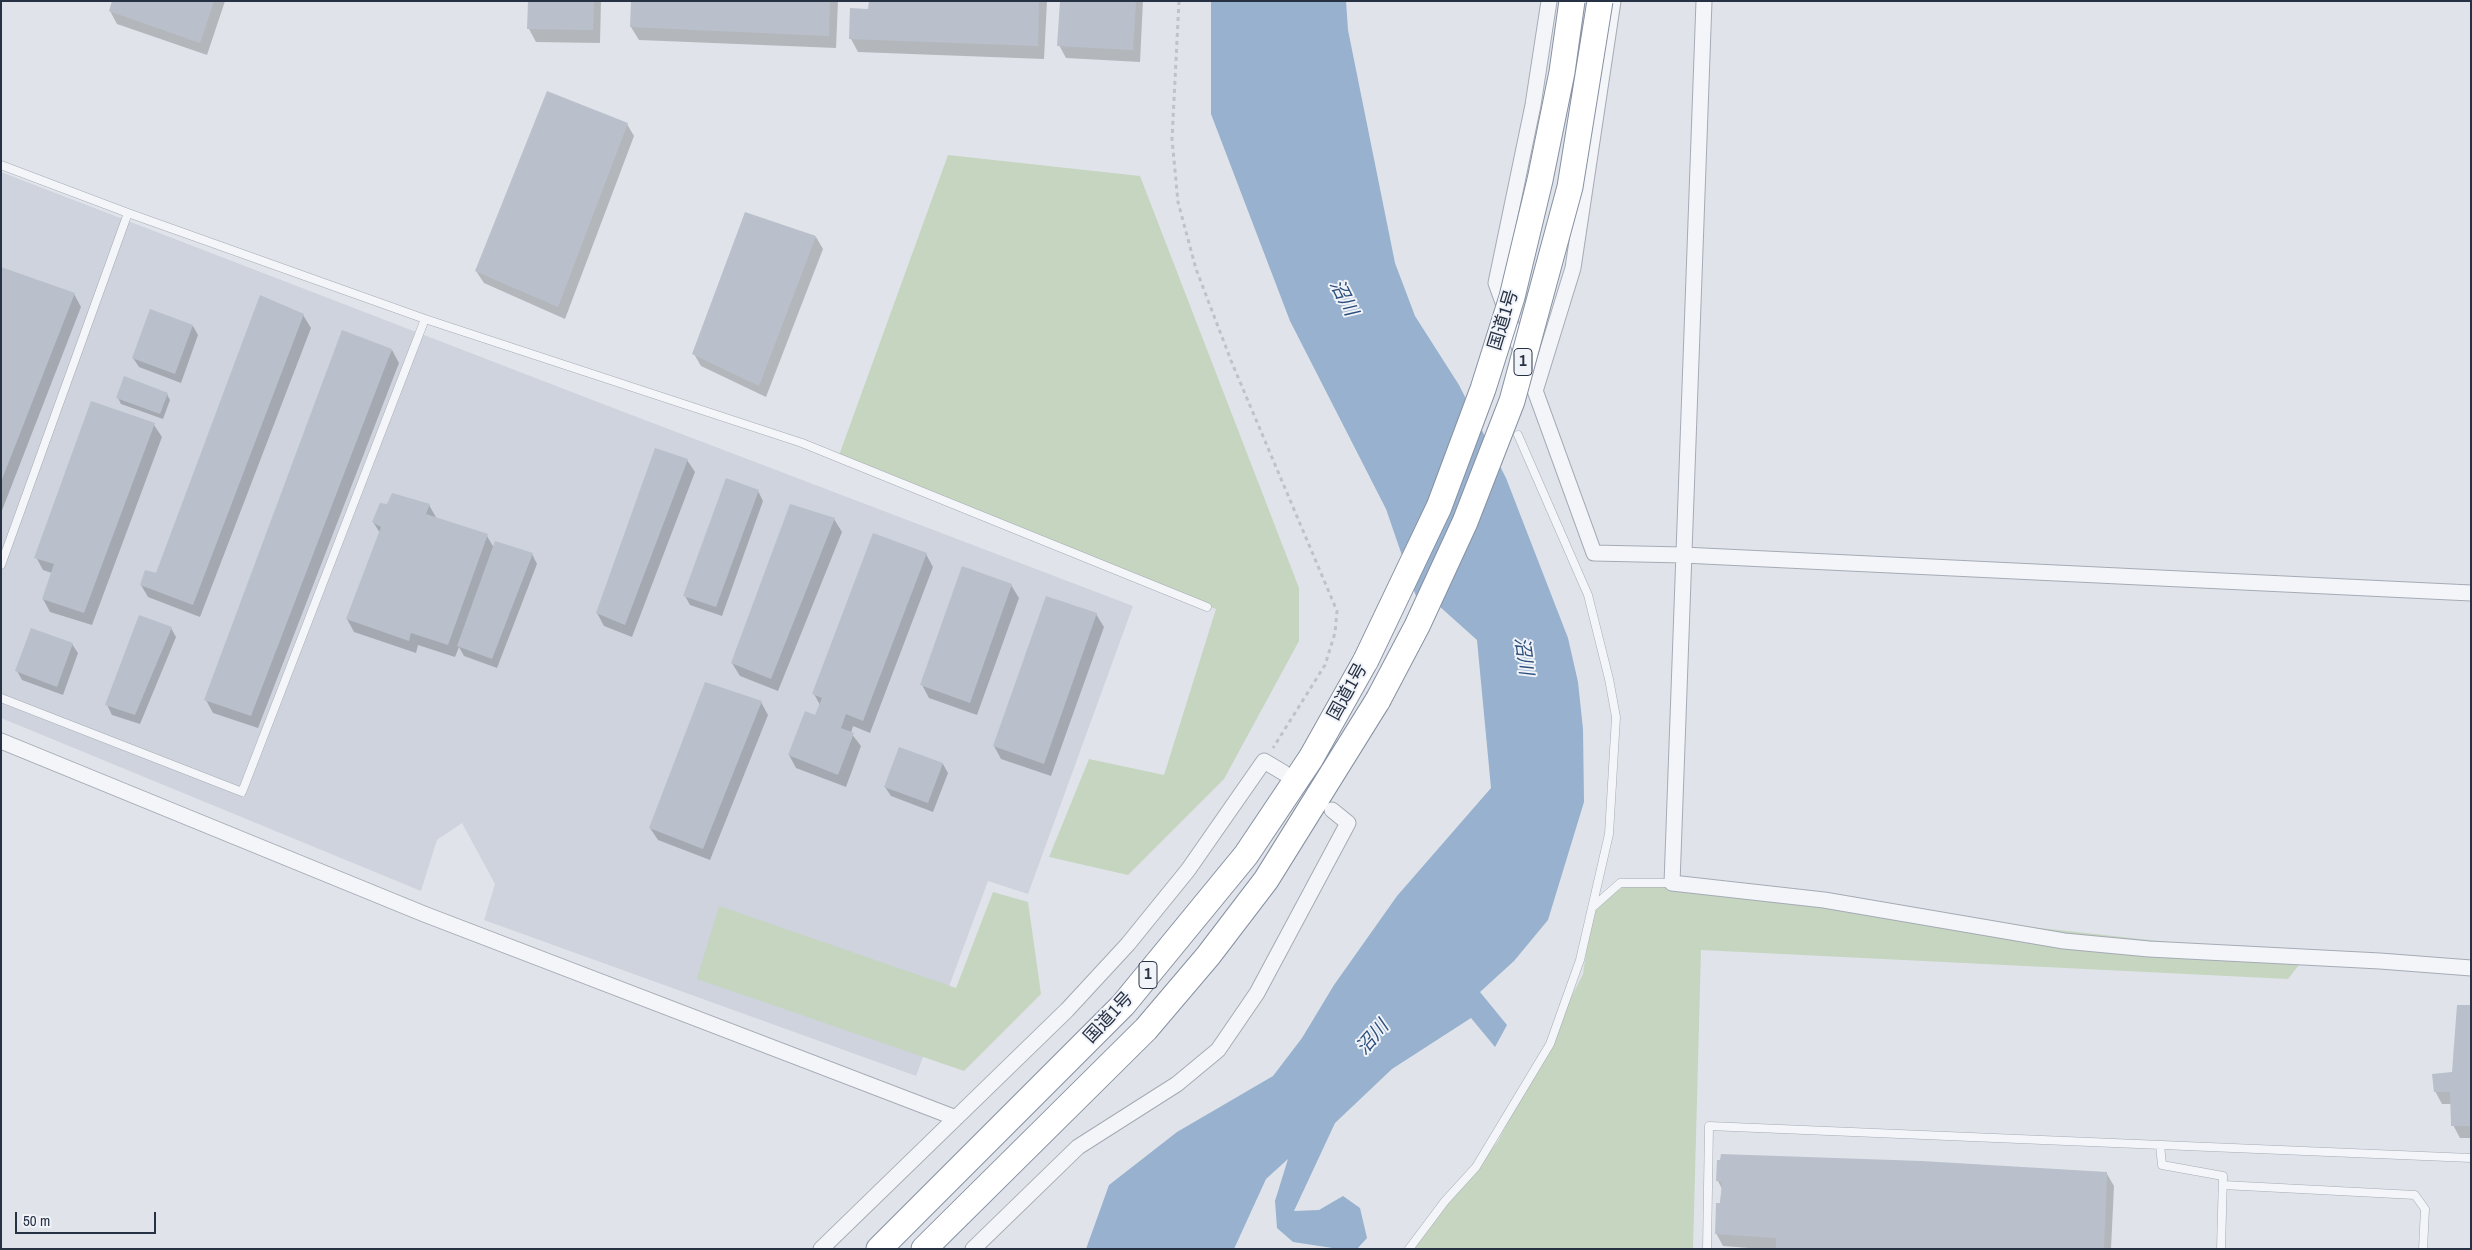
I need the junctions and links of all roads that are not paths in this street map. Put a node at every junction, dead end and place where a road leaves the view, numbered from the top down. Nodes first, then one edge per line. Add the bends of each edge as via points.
1 (1549, 1) edge
2 (1572, 1) edge
3 (1600, 1) edge
4 (1613, 1) edge
5 (1704, 1) edge
6 (1, 165) edge
7 (128, 213) junction
8 (425, 319) junction
9 (1536, 388) junction
10 (1518, 435) dead end
11 (1683, 555) junction
12 (1, 566) edge
13 (2471, 593) edge
14 (1207, 607) dead end
15 (1, 698) edge
16 (1, 741) edge
17 (1284, 773) dead end
18 (1332, 810) dead end
19 (1672, 883) junction
20 (1593, 907) junction
21 (2471, 968) edge
22 (956, 1118) junction
23 (2160, 1145) junction
24 (2471, 1158) edge
25 (2223, 1185) junction
26 (821, 1249) edge
27 (879, 1249) edge
28 (924, 1249) edge
29 (973, 1249) edge
30 (1409, 1249) edge
31 (1707, 1249) edge
32 (2221, 1249) edge
33 (2423, 1249) edge

1 - 9 street via 1533,105 1496,283
2 - 27 highway, 国道1号 / 1, bridge via 1542,171 1510,306 1483,389 1439,507 1366,660 1312,758 1246,855 1123,1005
3 - 28 highway, 国道1号 / 1, bridge via 1570,187 1512,401 1465,522 1417,626 1378,700 1266,880 1208,956 1146,1029
4 - 9 street via 1573,268
5 - 11 street
6 - 7 lane
7 - 8 lane
7 - 12 lane
8 - 14 lane via 802,443
8 - 15 lane via 242,792
9 - 11 street via 1594,552
10 - 20 lane via 1588,595 1610,679 1616,717 1609,834
11 - 13 street
11 - 19 street
16 - 22 street via 424,914
17 - 22 street via 1264,761 1188,870 1128,944 1067,1010
18 - 29 street via 1348,823 1257,993 1218,1050 1177,1084 1078,1147
19 - 20 lane via 1620,883
19 - 21 street via 1824,900 2064,941
20 - 30 lane via 1580,960 1550,1044 1476,1167
22 - 26 street
23 - 24 lane
23 - 25 lane via 2162,1165 2223,1176
23 - 31 lane via 1710,1126
25 - 32 lane
25 - 33 lane via 2415,1195 2425,1209

